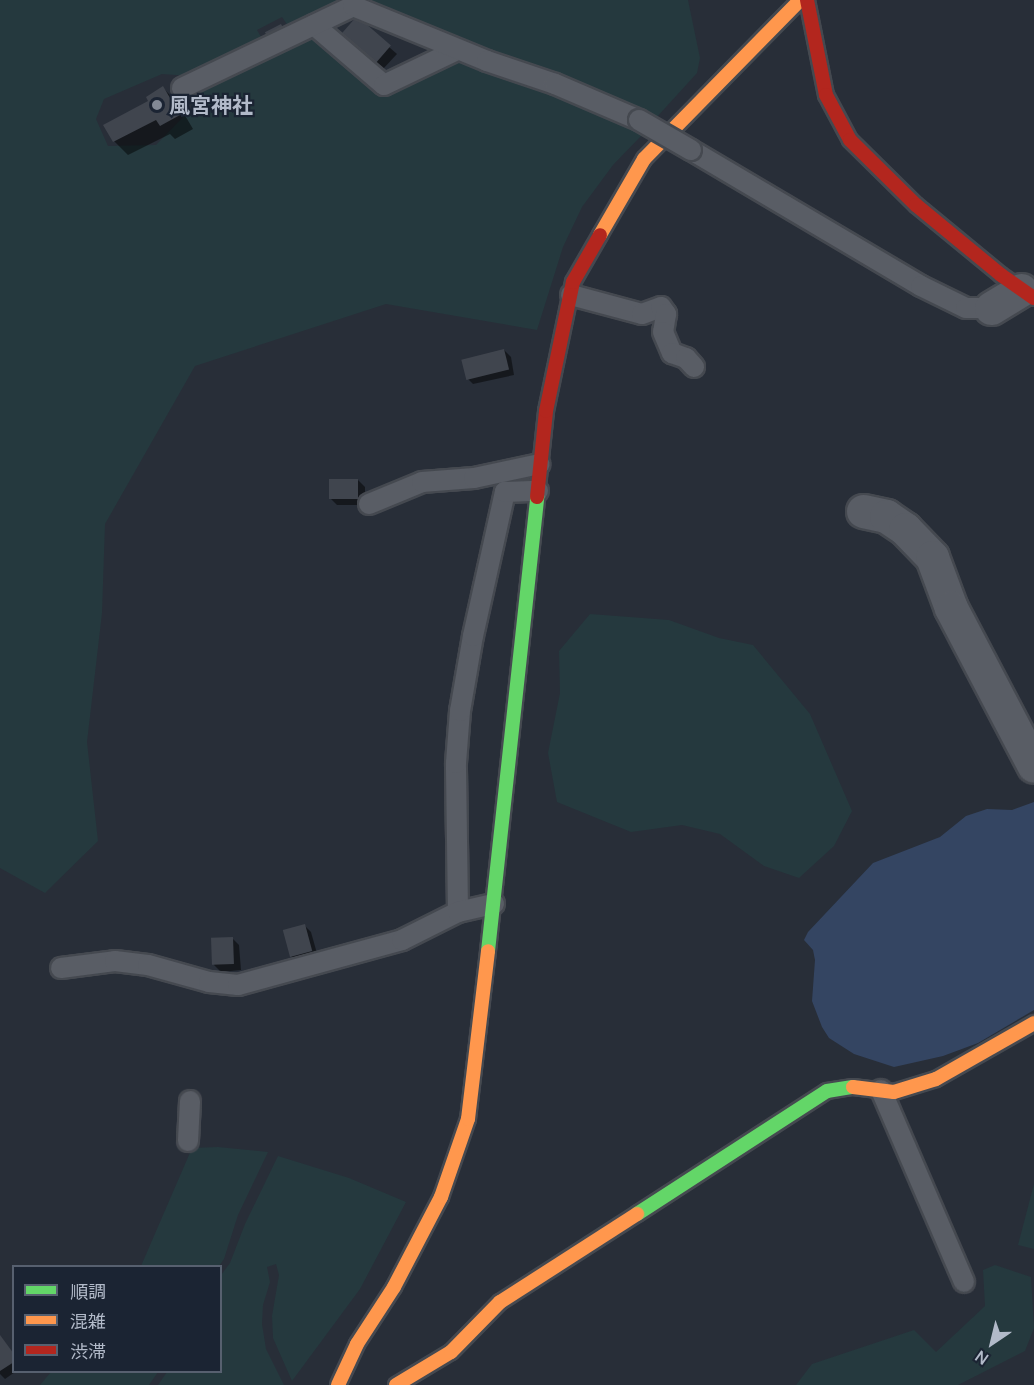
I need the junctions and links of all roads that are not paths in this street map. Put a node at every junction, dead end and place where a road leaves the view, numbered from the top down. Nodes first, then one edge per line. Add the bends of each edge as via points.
1 (800, 0) edge
2 (807, 0) edge
3 (314, 25) junction
4 (457, 50) junction
5 (182, 88) dead end
6 (1028, 294) edge
7 (571, 295) junction
8 (991, 308) joint
9 (694, 367) dead end
10 (540, 465) junction
11 (538, 491) junction
12 (369, 504) dead end
13 (863, 511) dead end
14 (1034, 766) edge
15 (494, 904) junction
16 (458, 912) junction
17 (61, 968) dead end
18 (1034, 1023) edge
19 (881, 1090) junction
20 (190, 1101) dead end
21 (188, 1141) dead end
22 (964, 1282) dead end
23 (338, 1385) edge
24 (396, 1385) edge

1 - 7 street via 644,159 573,282
2 - 6 street via 826,94 850,140 916,206
3 - 4 lane via 352,6
3 - 4 lane via 384,85
3 - 5 lane
4 - 8 lane, bridge via 555,84 639,120 921,286 966,308
6 - 8 street
7 - 9 lane via 642,314 661,307 666,314 663,332 672,353 686,358
7 - 10 street via 546,411
10 - 11 street
10 - 12 lane via 474,478 422,482
11 - 15 street
11 - 16 lane via 505,492 473,636 460,711 456,764
13 - 14 street via 886,516 932,557 951,608
15 - 16 lane
15 - 23 street via 468,1119 441,1197 394,1287 357,1344
16 - 17 lane via 402,940 238,985 115,961
18 - 19 street via 936,1079 894,1092
19 - 22 lane
19 - 24 street via 827,1090 799,1107 500,1302 452,1352
20 - 21 lane

